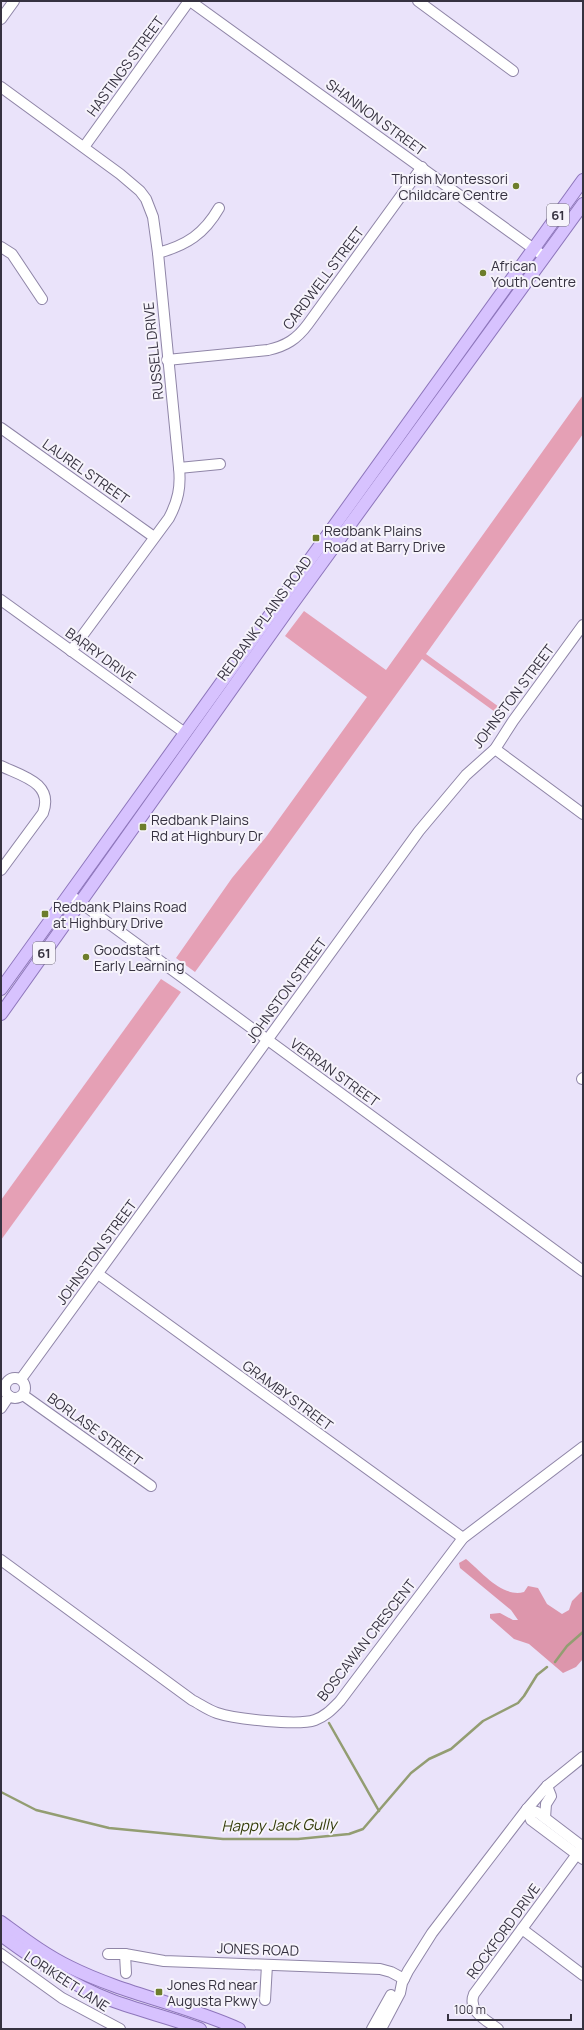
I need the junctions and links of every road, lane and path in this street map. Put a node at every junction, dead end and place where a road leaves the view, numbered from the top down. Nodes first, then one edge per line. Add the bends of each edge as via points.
1 (14, 1) edge
2 (190, 1) edge
3 (418, 1) edge
4 (431, 5) edge
5 (1, 19) edge
6 (512, 71) dead end
7 (1, 87) edge
8 (84, 148) junction
9 (422, 168) junction
10 (583, 180) edge
11 (583, 204) edge
12 (219, 208) dead end
13 (1, 247) edge
14 (533, 249) junction
15 (158, 253) junction
16 (545, 258) junction
17 (42, 299) dead end
18 (167, 360) junction
19 (1, 428) edge
20 (220, 464) dead end
21 (179, 468) junction
22 (154, 537) junction
23 (1, 600) edge
24 (583, 625) edge
25 (71, 650) junction
26 (185, 733) junction
27 (495, 749) junction
28 (1, 766) edge
29 (583, 814) edge
30 (1, 870) edge
31 (70, 895) junction
32 (80, 903) junction
33 (1, 989) edge
34 (1, 1014) edge
35 (267, 1039) junction
36 (583, 1271) edge
37 (98, 1274) junction
38 (21, 1379) junction
39 (4, 1380) edge
40 (23, 1395) junction
41 (9, 1396) junction
42 (1, 1408) edge
43 (583, 1447) edge
44 (151, 1486) dead end
45 (463, 1538) junction
46 (1, 1560) edge
47 (583, 1757) edge
48 (547, 1786) junction
49 (527, 1809) junction
50 (545, 1818) junction
51 (581, 1852) edge
52 (1, 1922) edge
53 (522, 1929) junction
54 (1, 1935) edge
55 (1, 1954) edge
56 (108, 1954) dead end
57 (125, 1954) junction
58 (267, 1964) junction
59 (126, 1973) dead end
60 (583, 1975) edge
61 (403, 1981) junction
62 (265, 2000) dead end
63 (120, 2029) edge
64 (200, 2029) edge
65 (239, 2029) edge
66 (372, 2029) edge
67 (381, 2029) edge
68 (498, 2029) edge

1 - 5 street
2 - 8 street, HASTINGS STREET
2 - 9 street, SHANNON STREET
3 - 4 street
4 - 6 street
7 - 8 street, RUSSELL DRIVE
8 - 15 street, RUSSELL DRIVE via 131,183 146,199 153,217
9 - 14 street, SHANNON STREET
9 - 18 street, CARDWELL STREET via 295,339 268,350
10 - 14 main road, REDBANK PLAINS ROAD / 61
11 - 16 main road, REDBANK PLAINS ROAD / 61
12 - 15 street via 198,235
13 - 17 street via 12,254
14 - 16 street, SHANNON STREET
14 - 26 main road, REDBANK PLAINS ROAD / 61
15 - 18 street, RUSSELL DRIVE
16 - 32 main road, REDBANK PLAINS ROAD / 61 via 290,607
18 - 21 street, RUSSELL DRIVE
19 - 22 street, LAUREL STREET
20 - 21 street
21 - 22 street, RUSSELL DRIVE via 179,493 175,506
22 - 25 street, RUSSELL DRIVE
23 - 25 street, BARRY DRIVE
24 - 27 street, JOHNSTON STREET via 513,720
25 - 26 street, BARRY DRIVE
26 - 31 main road, REDBANK PLAINS ROAD / 61
27 - 29 street
27 - 35 street, JOHNSTON STREET via 445,798
28 - 30 street via 40,787 45,795 46,804 43,813
31 - 32 street, VERRAN STREET
31 - 33 main road, REDBANK PLAINS ROAD / 61
32 - 34 main road, REDBANK PLAINS ROAD / 61
32 - 35 street, VERRAN STREET
35 - 36 street, VERRAN STREET
35 - 37 street, JOHNSTON STREET
37 - 38 street, JOHNSTON STREET
37 - 45 street, GRAMBY STREET
38 - 39 street
38 - 40 street via 26,1387
39 - 41 street via 5,1390
40 - 41 street via 16,1398
40 - 44 street, BORLASE STREET
41 - 42 street
43 - 45 street, BOSCAWAN CRESCENT
45 - 46 street, BOSCAWAN CRESCENT via 340,1701 329,1713 314,1720 242,1719 216,1712 192,1700
47 - 48 street
48 - 49 street
48 - 50 street via 551,1796 546,1804
49 - 50 street
49 - 51 street via 532,1820
49 - 61 street via 432,1933
50 - 51 street
51 - 53 street, ROCKFORD DRIVE
52 - 65 main road via 34,1946 70,1967 129,1991 196,2011
53 - 60 street
53 - 68 street, ROCKFORD DRIVE via 472,1998 475,2011
54 - 64 main road via 81,1987
55 - 63 street, LORIKEET LANE via 62,1998
56 - 57 street, JONES ROAD
57 - 58 street, JONES ROAD via 164,1961
57 - 59 street
58 - 61 street, JONES ROAD via 380,1969
58 - 62 street
61 - 66 street via 394,1990
61 - 67 street via 400,1993

